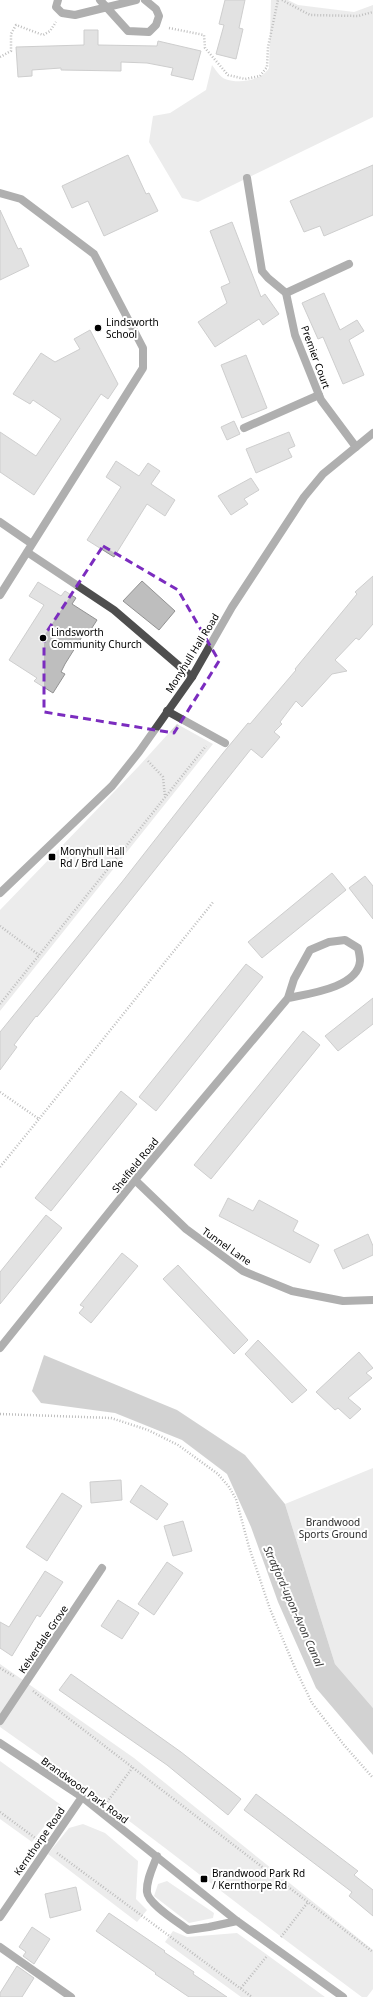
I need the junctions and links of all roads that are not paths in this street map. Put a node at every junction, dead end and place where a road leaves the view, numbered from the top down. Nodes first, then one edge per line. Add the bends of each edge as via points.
1 (58, 0) edge
2 (136, 0) edge
3 (145, 0) edge
4 (103, 3) edge
5 (247, 178) dead end
6 (0, 193) edge
7 (350, 264) dead end
8 (286, 292) junction
9 (319, 395) junction
10 (244, 428) dead end
11 (373, 433) edge
12 (356, 447) junction
13 (0, 522) edge
14 (32, 544) junction
15 (27, 552) junction
16 (0, 595) edge
17 (192, 677) junction
18 (167, 711) junction
19 (225, 743) dead end
20 (0, 893) edge
21 (288, 998) junction
22 (135, 1180) junction
23 (373, 1300) edge
24 (0, 1348) edge
25 (102, 1568) dead end
26 (0, 1721) edge
27 (0, 1743) edge
28 (82, 1798) junction
29 (157, 1856) junction
30 (0, 1917) edge
31 (237, 1921) junction
32 (0, 1947) edge
33 (71, 1997) edge
34 (343, 1997) edge

1 - 4 street via 56,7 62,13 75,15
2 - 4 street
3 - 4 street via 156,9 159,16 156,25 149,32 128,31
5 - 8 street via 262,271
6 - 14 street via 21,199 94,254 143,348 143,368
7 - 8 street
8 - 9 street, Premier Court via 295,335
9 - 10 street
9 - 12 street, Premier Court
11 - 12 street, Monyhull Hall Road
12 - 17 street, Monyhull Hall Road via 323,474 304,497 232,608
13 - 14 street
14 - 15 street
15 - 16 street
15 - 17 street via 114,610
17 - 18 street, Monyhull Hall Road
18 - 19 street
18 - 20 street, Monyhull Hall Road via 112,786
21 - 21 street, Shelfield Road via 321,992 340,985 354,973 360,962 358,948 345,940 329,942 310,950 294,979
21 - 22 street, Shelfield Road
22 - 23 street, Tunnel Lane via 186,1229 243,1271 292,1291 343,1300
22 - 24 street, Shelfield Road
25 - 26 street, Kelverdale Grove
27 - 28 street, Brandwood Park Road
28 - 29 street, Brandwood Park Road
28 - 30 street, Kernthorpe Road
29 - 31 street, Brandwood Park Road
29 - 31 street via 148,1881 147,1893 150,1901 188,1930
31 - 34 street, Brandwood Park Road
32 - 33 street

